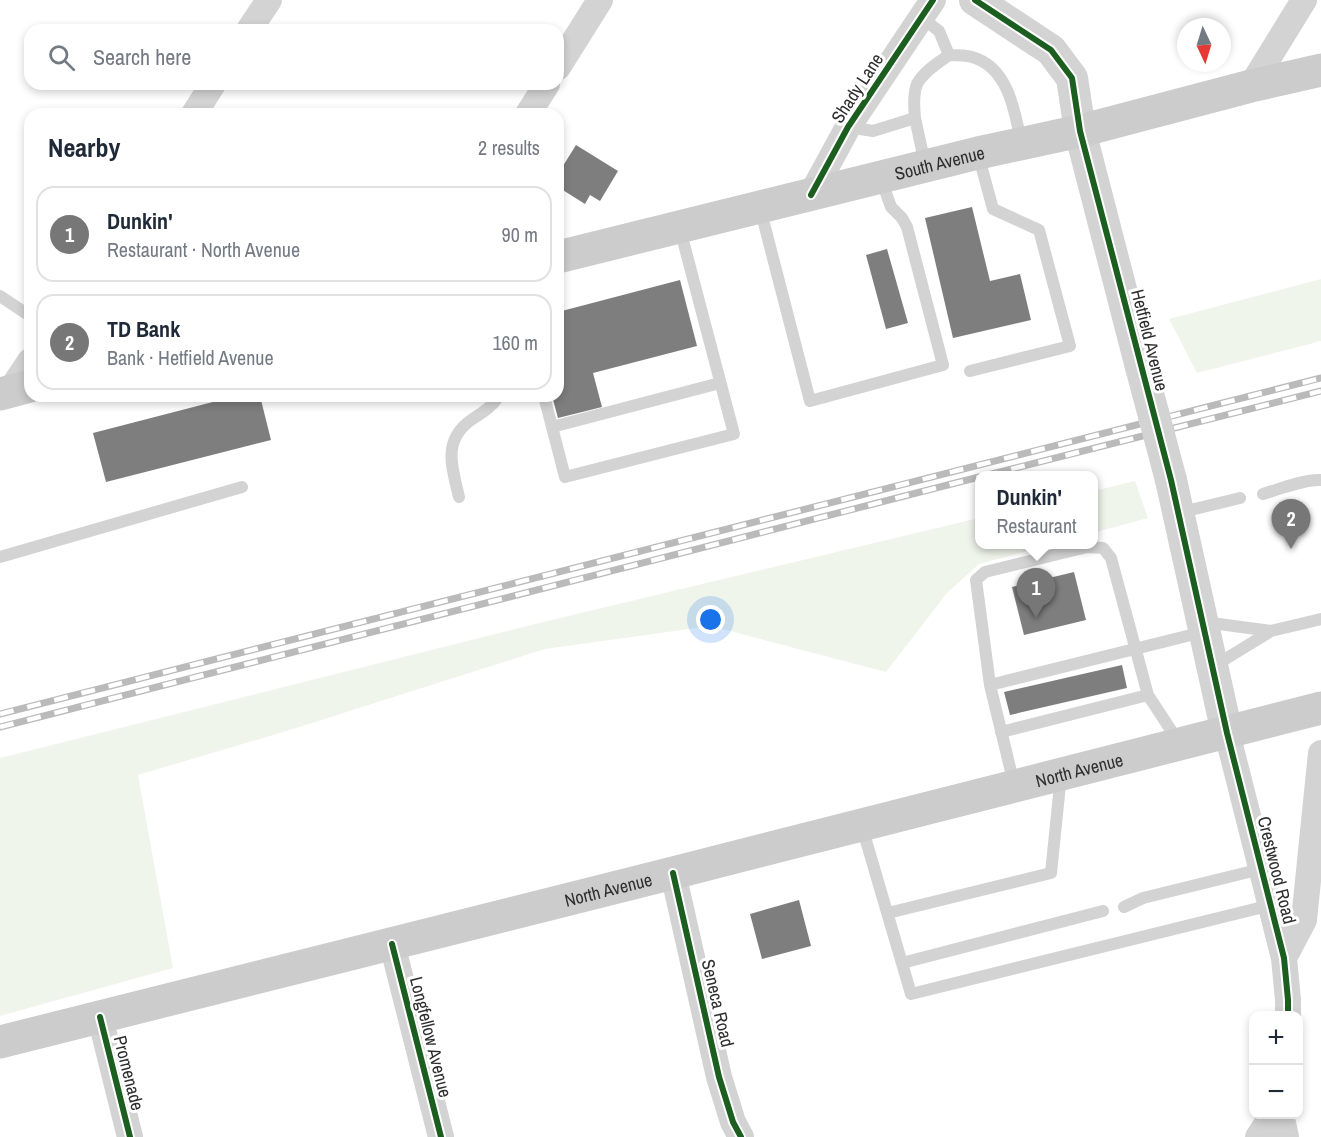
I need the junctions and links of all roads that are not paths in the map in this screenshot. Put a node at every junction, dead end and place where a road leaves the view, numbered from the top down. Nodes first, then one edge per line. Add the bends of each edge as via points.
1 (269, 0) edge
2 (600, 0) edge
3 (975, 0) edge
4 (1304, 0) edge
5 (927, 9) edge
6 (253, 24) edge
7 (949, 55) junction
8 (564, 57) edge
9 (1321, 70) edge
10 (1251, 86) junction
11 (209, 90) edge
12 (543, 90) edge
13 (198, 108) edge
14 (532, 108) edge
15 (915, 118) junction
16 (848, 127) junction
17 (1080, 131) junction
18 (1021, 144) junction
19 (978, 153) junction
20 (925, 167) junction
21 (881, 178) junction
22 (811, 195) junction
23 (760, 207) junction
24 (680, 228) junction
25 (564, 257) edge
26 (0, 296) edge
27 (24, 312) edge
28 (24, 371) edge
29 (970, 371) dead end
30 (720, 383) junction
31 (13, 390) edge
32 (496, 402) edge
33 (546, 402) edge
34 (552, 427) junction
35 (1321, 480) edge
36 (242, 487) dead end
37 (1263, 494) dead end
38 (459, 497) dead end
39 (1240, 498) dead end
40 (1178, 513) junction
41 (1098, 548) edge
42 (1079, 549) edge
43 (0, 557) edge
44 (1321, 619) edge
45 (1203, 627) junction
46 (1271, 631) junction
47 (1136, 648) junction
48 (1213, 667) junction
49 (990, 685) junction
50 (1148, 695) junction
51 (1321, 708) edge
52 (1001, 732) junction
53 (1227, 733) junction
54 (1181, 744) junction
55 (1321, 753) edge
56 (1061, 775) junction
57 (1015, 787) junction
58 (862, 825) junction
59 (1262, 869) junction
60 (673, 873) junction
61 (1271, 905) junction
62 (1124, 907) dead end
63 (1103, 910) dead end
64 (888, 913) junction
65 (392, 944) junction
66 (1284, 958) junction
67 (902, 963) junction
68 (1288, 1011) edge
69 (100, 1017) junction
70 (0, 1042) edge
71 (1270, 1119) edge
72 (1282, 1119) edge
73 (130, 1137) edge
74 (441, 1137) edge
75 (741, 1137) edge
76 (1257, 1137) edge
77 (1286, 1137) edge

1 - 6 street
2 - 8 street
3 - 17 street, Hetfield Avenue via 1051,50 1072,78
4 - 10 street
5 - 7 lane
5 - 16 street, Shady Lane
7 - 15 lane via 917,84
7 - 18 lane via 973,57 998,72 1013,103
9 - 10 main road, South Avenue
10 - 17 main road, South Avenue
11 - 13 street
12 - 14 street
15 - 16 lane via 873,131
15 - 20 lane
16 - 22 street, Shady Lane
17 - 18 main road, South Avenue
17 - 40 street, Hetfield Avenue, bridge
18 - 19 main road, South Avenue
19 - 20 main road, South Avenue
19 - 29 lane via 993,209 1039,230 1070,346
20 - 21 main road, South Avenue
21 - 22 main road, South Avenue
21 - 23 lane via 891,207 907,227 943,365 810,401
22 - 23 main road, South Avenue
23 - 24 main road, South Avenue
24 - 25 main road, South Avenue
24 - 30 lane
26 - 27 lane
28 - 31 street
30 - 34 lane
30 - 34 lane via 734,434 565,477
32 - 38 lane via 461,427 451,448
33 - 34 lane
35 - 37 lane
36 - 43 lane
39 - 40 lane
40 - 45 street, Hetfield Avenue
41 - 47 lane via 1111,558
42 - 49 lane via 985,572 976,580
44 - 46 lane
45 - 46 lane
45 - 47 lane
45 - 48 street, Hetfield Avenue
46 - 48 lane
47 - 49 lane
47 - 50 lane
48 - 53 street, Hetfield Avenue
49 - 52 lane
50 - 52 lane
50 - 54 lane
51 - 53 main road, North Avenue
52 - 57 lane
53 - 54 main road, North Avenue
53 - 59 street, Crestwood Road
54 - 56 main road, North Avenue
55 - 66 street, Crestwood Road via 1304,920
56 - 57 main road, North Avenue
56 - 64 lane via 1051,873
57 - 58 main road, North Avenue
58 - 60 main road, North Avenue
58 - 64 lane
59 - 61 street, Crestwood Road
59 - 62 lane via 1143,898
60 - 65 main road, North Avenue
60 - 75 street, Seneca Road via 719,1077
61 - 66 street, Crestwood Road
61 - 67 lane via 911,994
63 - 67 lane
64 - 67 lane
65 - 69 main road, North Avenue
65 - 74 street, Longfellow Avenue
66 - 68 street, Crestwood Road
69 - 70 main road, North Avenue
69 - 73 street, Promenade
71 - 76 street
72 - 77 street

